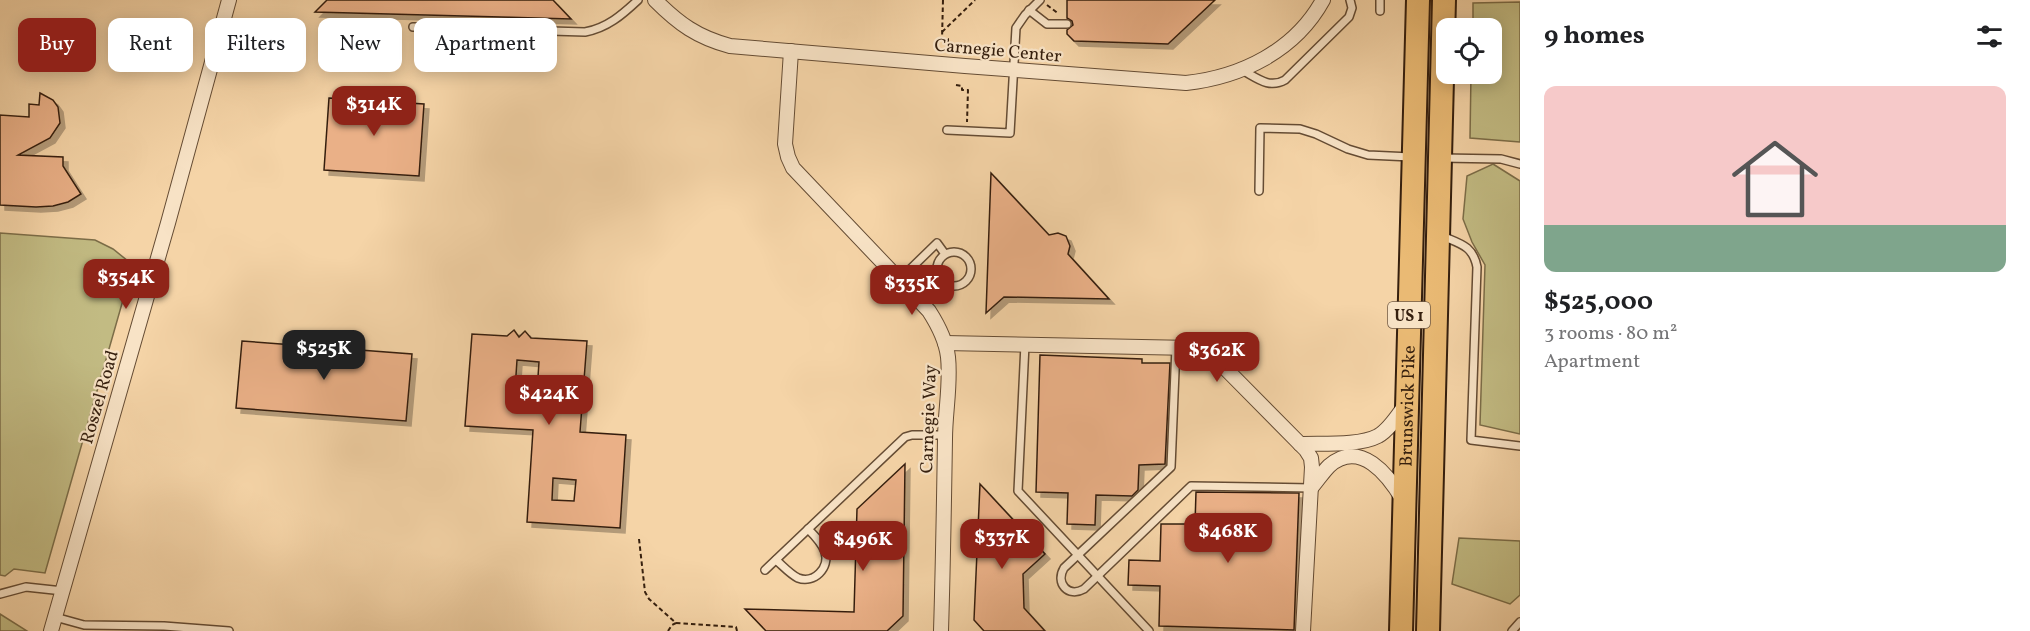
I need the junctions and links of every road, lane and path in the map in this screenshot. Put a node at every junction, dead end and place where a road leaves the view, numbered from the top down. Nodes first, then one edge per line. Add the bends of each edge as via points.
1 (229, 0) edge
2 (638, 0) edge
3 (655, 0) edge
4 (943, 0) edge
5 (975, 0) edge
6 (1323, 0) edge
7 (1350, 0) edge
8 (1380, 0) edge
9 (1418, 0) edge
10 (1444, 0) edge
11 (1044, 2) edge
12 (1029, 10) junction
13 (1380, 11) dead end
14 (1067, 20) joint
15 (412, 27) dead end
16 (942, 32) junction
17 (957, 46) dead end
18 (791, 51) junction
19 (1012, 70) junction
20 (1242, 70) junction
21 (956, 85) dead end
22 (967, 122) dead end
23 (947, 130) dead end
24 (1413, 157) junction
25 (1439, 158) junction
26 (1520, 164) edge
27 (1259, 191) dead end
28 (1437, 234) junction
29 (945, 254) junction
30 (899, 280) junction
31 (945, 342) junction
32 (1025, 344) junction
33 (1176, 347) junction
34 (1407, 403) junction
35 (945, 435) junction
36 (1300, 444) junction
37 (1520, 446) edge
38 (1311, 488) junction
39 (1405, 504) junction
40 (808, 529) junction
41 (639, 539) dead end
42 (1077, 554) junction
43 (776, 560) junction
44 (765, 570) dead end
45 (1097, 576) junction
46 (63, 591) junction
47 (0, 594) edge
48 (1520, 622) edge
49 (676, 623) junction
50 (53, 624) edge
51 (229, 631) edge
52 (668, 631) edge
53 (737, 631) edge
54 (942, 631) edge
55 (1149, 631) edge
56 (1304, 631) edge
57 (1401, 631) edge
58 (1428, 631) edge
59 (1512, 631) edge

1 - 46 street, Roszel Road
2 - 15 lane via 610,23 585,32
3 - 18 street, Carnegie Center via 675,20 710,40 730,46
4 - 16 path
5 - 16 path
6 - 20 street, Carnegie Center via 1290,41
7 - 20 lane via 1349,17 1285,80 1268,84
8 - 13 lane
9 - 24 highway, Brunswick Pike / US 1
10 - 25 highway, Brunswick Pike / US 1
11 - 12 lane
11 - 14 path
12 - 14 lane via 1047,24
12 - 19 lane via 1016,28
16 - 17 path via 948,45
18 - 19 street, Carnegie Center
18 - 30 street, Carnegie Way via 785,144 788,157 799,175
19 - 20 street, Carnegie Center via 1171,82 1209,80
19 - 23 lane via 1010,133
21 - 22 path via 968,90
24 - 27 lane via 1368,155 1300,129 1260,128
24 - 34 highway, Brunswick Pike / US 1
25 - 26 lane via 1501,159
25 - 28 highway, Brunswick Pike / US 1
28 - 37 lane via 1467,247 1475,255 1478,267 1471,440
28 - 58 highway, Brunswick Pike / US 1
29 - 29 lane via 956,252 969,261 970,273 964,282 948,285 940,278 938,262
29 - 30 lane via 937,243
30 - 31 street, Carnegie Way via 929,311
31 - 32 street
31 - 35 street, Carnegie Way
32 - 33 street
32 - 42 lane via 1018,491
33 - 36 street via 1203,351 1218,362
33 - 42 lane via 1171,467
34 - 36 street via 1379,435 1361,442
34 - 39 highway, Brunswick Pike / US 1
35 - 40 lane via 905,437
35 - 54 street, Carnegie Way
36 - 38 street via 1311,458
38 - 39 street via 1330,465 1344,458 1362,458 1378,466
38 - 45 lane via 1191,486
38 - 56 street
39 - 57 highway, Brunswick Pike / US 1
40 - 43 lane
40 - 43 lane via 826,555 819,575 808,580 799,578
41 - 49 path via 645,592
42 - 45 lane
42 - 45 lane via 1060,574 1065,589 1079,592
43 - 44 lane
45 - 55 lane
46 - 47 lane via 26,587
46 - 50 street, Roszel Road
48 - 59 lane
49 - 52 path
49 - 53 path via 736,627
50 - 51 lane

